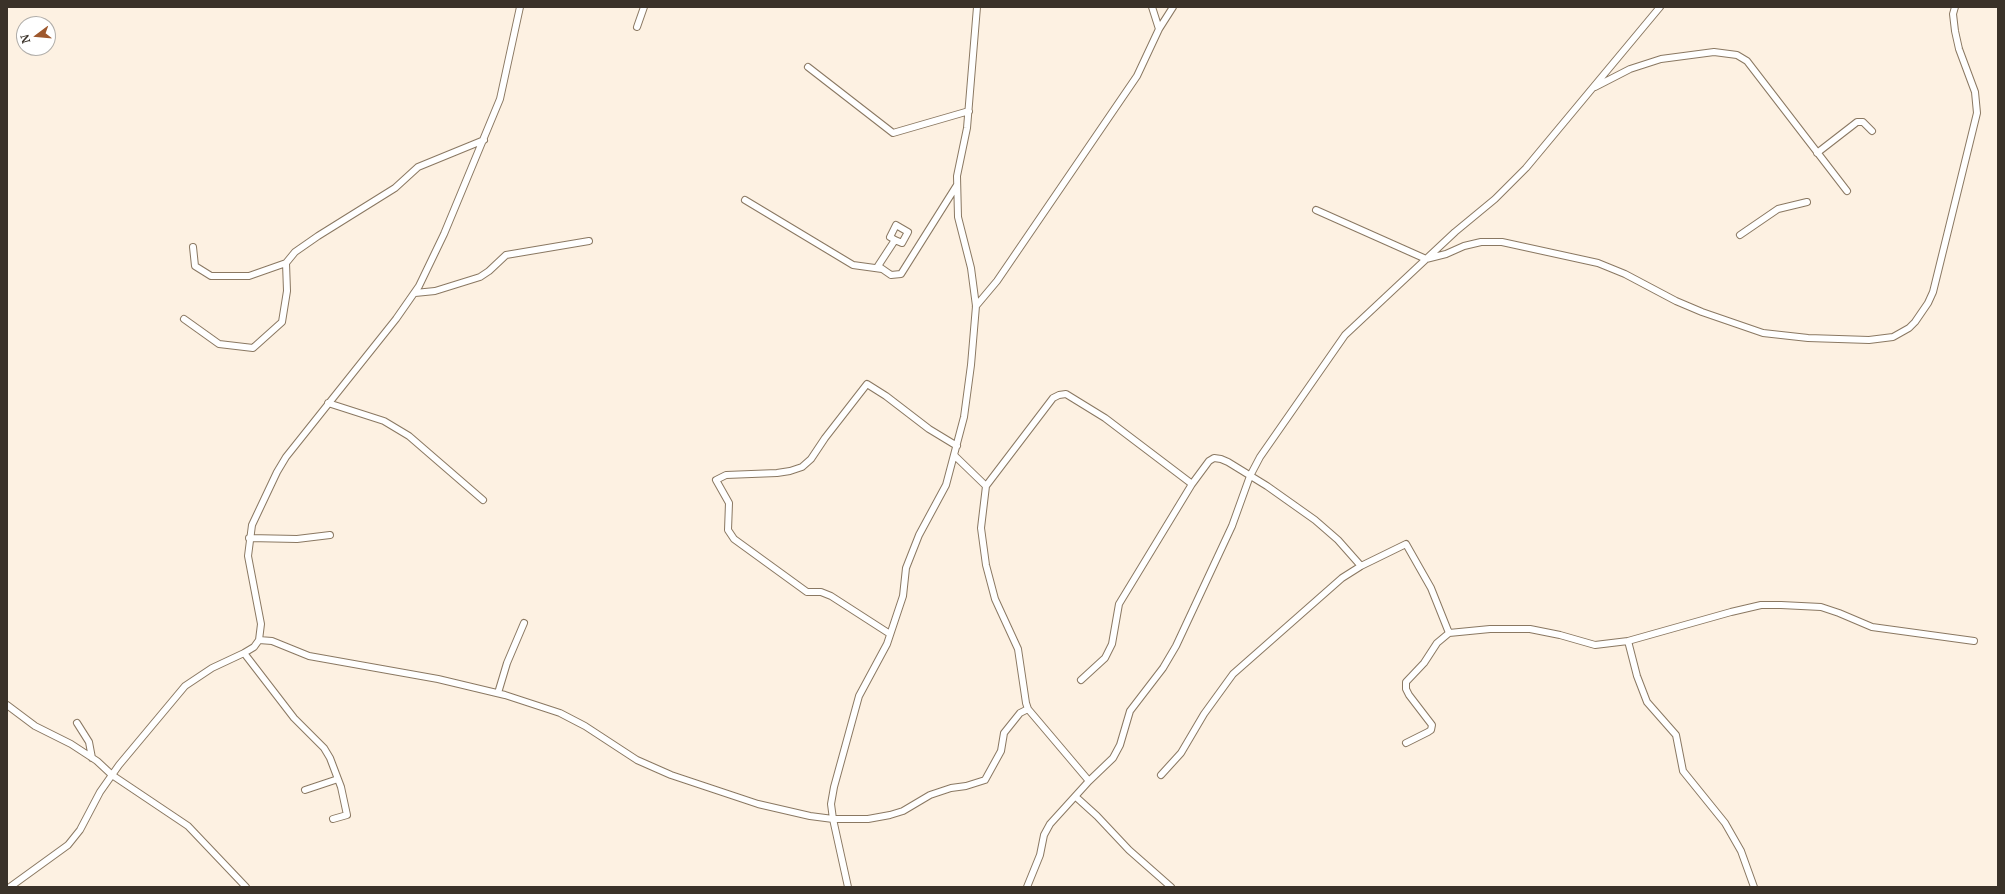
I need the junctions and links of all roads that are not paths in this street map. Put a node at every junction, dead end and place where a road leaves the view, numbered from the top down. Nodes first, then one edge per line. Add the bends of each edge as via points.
1 (520, 7) edge
2 (644, 7) edge
3 (977, 7) edge
4 (1152, 7) edge
5 (1173, 7) edge
6 (1660, 7) edge
7 (1955, 7) edge
8 (637, 27) dead end
9 (1159, 29) junction
10 (808, 67) dead end
11 (1592, 88) junction
12 (969, 111) junction
13 (1872, 131) dead end
14 (484, 140) junction
15 (1817, 153) junction
16 (957, 185) junction
17 (1847, 191) dead end
18 (745, 200) dead end
19 (1807, 202) dead end
20 (1316, 210) dead end
21 (1740, 235) dead end
22 (896, 240) dead end
23 (589, 241) dead end
24 (193, 247) dead end
25 (1426, 259) junction
26 (286, 263) junction
27 (883, 269) junction
28 (415, 293) junction
29 (976, 306) junction
30 (184, 319) dead end
31 (328, 402) junction
32 (957, 446) junction
33 (955, 456) junction
34 (1250, 476) junction
35 (1192, 484) junction
36 (986, 486) junction
37 (483, 500) dead end
38 (330, 535) dead end
39 (249, 538) junction
40 (1361, 566) junction
41 (524, 622) dead end
42 (1449, 633) junction
43 (890, 634) junction
44 (259, 640) junction
45 (1974, 641) dead end
46 (1628, 642) junction
47 (244, 654) junction
48 (1081, 680) dead end
49 (498, 693) junction
50 (7, 705) edge
51 (1028, 709) junction
52 (77, 723) dead end
53 (1406, 743) dead end
54 (92, 758) junction
55 (112, 775) junction
56 (1161, 775) dead end
57 (338, 779) junction
58 (1089, 781) junction
59 (305, 790) dead end
60 (1076, 797) junction
61 (333, 819) dead end
62 (833, 819) junction
63 (10, 887) edge
64 (246, 887) edge
65 (848, 887) edge
66 (1027, 887) edge
67 (1171, 887) edge
68 (1754, 887) edge

1 - 14 street via 500,99
2 - 8 street
3 - 12 street
4 - 9 street
5 - 9 street
6 - 11 street
7 - 25 street via 1953,14 1957,37 1975,92 1977,113 1933,292 1921,315 1909,328 1893,337 1869,340 1808,338 1763,333 1676,301 1626,274 1598,263 1502,242 1481,242
9 - 29 street via 1137,76 996,281
10 - 12 street via 893,133
11 - 15 street via 1630,69 1661,59 1714,52 1737,55 1747,61
11 - 25 street via 1526,168 1495,199
12 - 16 street
13 - 15 street via 1863,122 1857,122
14 - 26 street via 418,167 395,188 295,252
14 - 28 street via 444,234
15 - 17 street
16 - 27 street via 901,274 891,275
16 - 29 street via 958,217 971,268
18 - 27 street via 853,266
19 - 21 street via 1778,209
20 - 25 street
22 - 27 street via 878,266
23 - 28 street via 506,255 480,277 435,291
24 - 26 street via 195,266 211,276 249,276
25 - 34 street via 1345,335 1260,457
26 - 30 street via 287,291 282,322 253,348 219,344
28 - 31 street
29 - 32 street via 972,365
31 - 37 street via 384,421 409,436
31 - 39 street via 277,472 254,520
32 - 33 street
32 - 43 street via 866,384 811,459 802,466 790,471 726,475 716,480 729,503 728,530 734,539 807,592 821,592 831,596
33 - 36 street
33 - 43 street via 946,486 919,535 906,568 903,596
34 - 35 street via 1228,462 1214,458
34 - 40 street via 1315,520 1338,540
34 - 58 street via 1232,526 1176,646 1163,668 1130,711 1120,745 1113,758
35 - 36 street via 1105,418 1063,393 1053,398
35 - 48 street via 1119,604 1112,644 1105,658
36 - 51 street via 981,528 986,565 995,599 1018,649 1023,692
38 - 39 street via 298,539
39 - 44 street via 249,566 261,624
40 - 42 street via 1406,544 1431,588
40 - 56 street via 1320,596 1233,674 1204,714 1181,753
41 - 49 street
42 - 46 street via 1530,629 1594,645
42 - 53 street via 1436,643 1424,663 1406,682 1409,695 1432,725 1432,730
43 - 62 street via 859,696 834,787 831,804
44 - 47 street
44 - 49 street via 272,641 309,656 438,678
45 - 46 street via 1872,627 1821,607 1761,605
46 - 68 street via 1647,702 1676,735 1683,771 1725,823 1741,851
47 - 55 street via 212,668 185,686
47 - 57 street via 294,718 324,748
49 - 62 street via 560,713 638,760 671,776 758,804
50 - 54 street via 35,726
51 - 58 street
51 - 62 street via 1020,713 1004,733 1001,751 985,780 930,795 903,811 885,816 852,820
52 - 54 street via 89,742
54 - 55 street
55 - 63 street via 80,830 68,845
55 - 64 street via 188,826
57 - 59 street
57 - 61 street via 347,815
58 - 60 street
60 - 66 street via 1050,824 1044,835 1040,855
60 - 67 street via 1128,850
62 - 65 street

